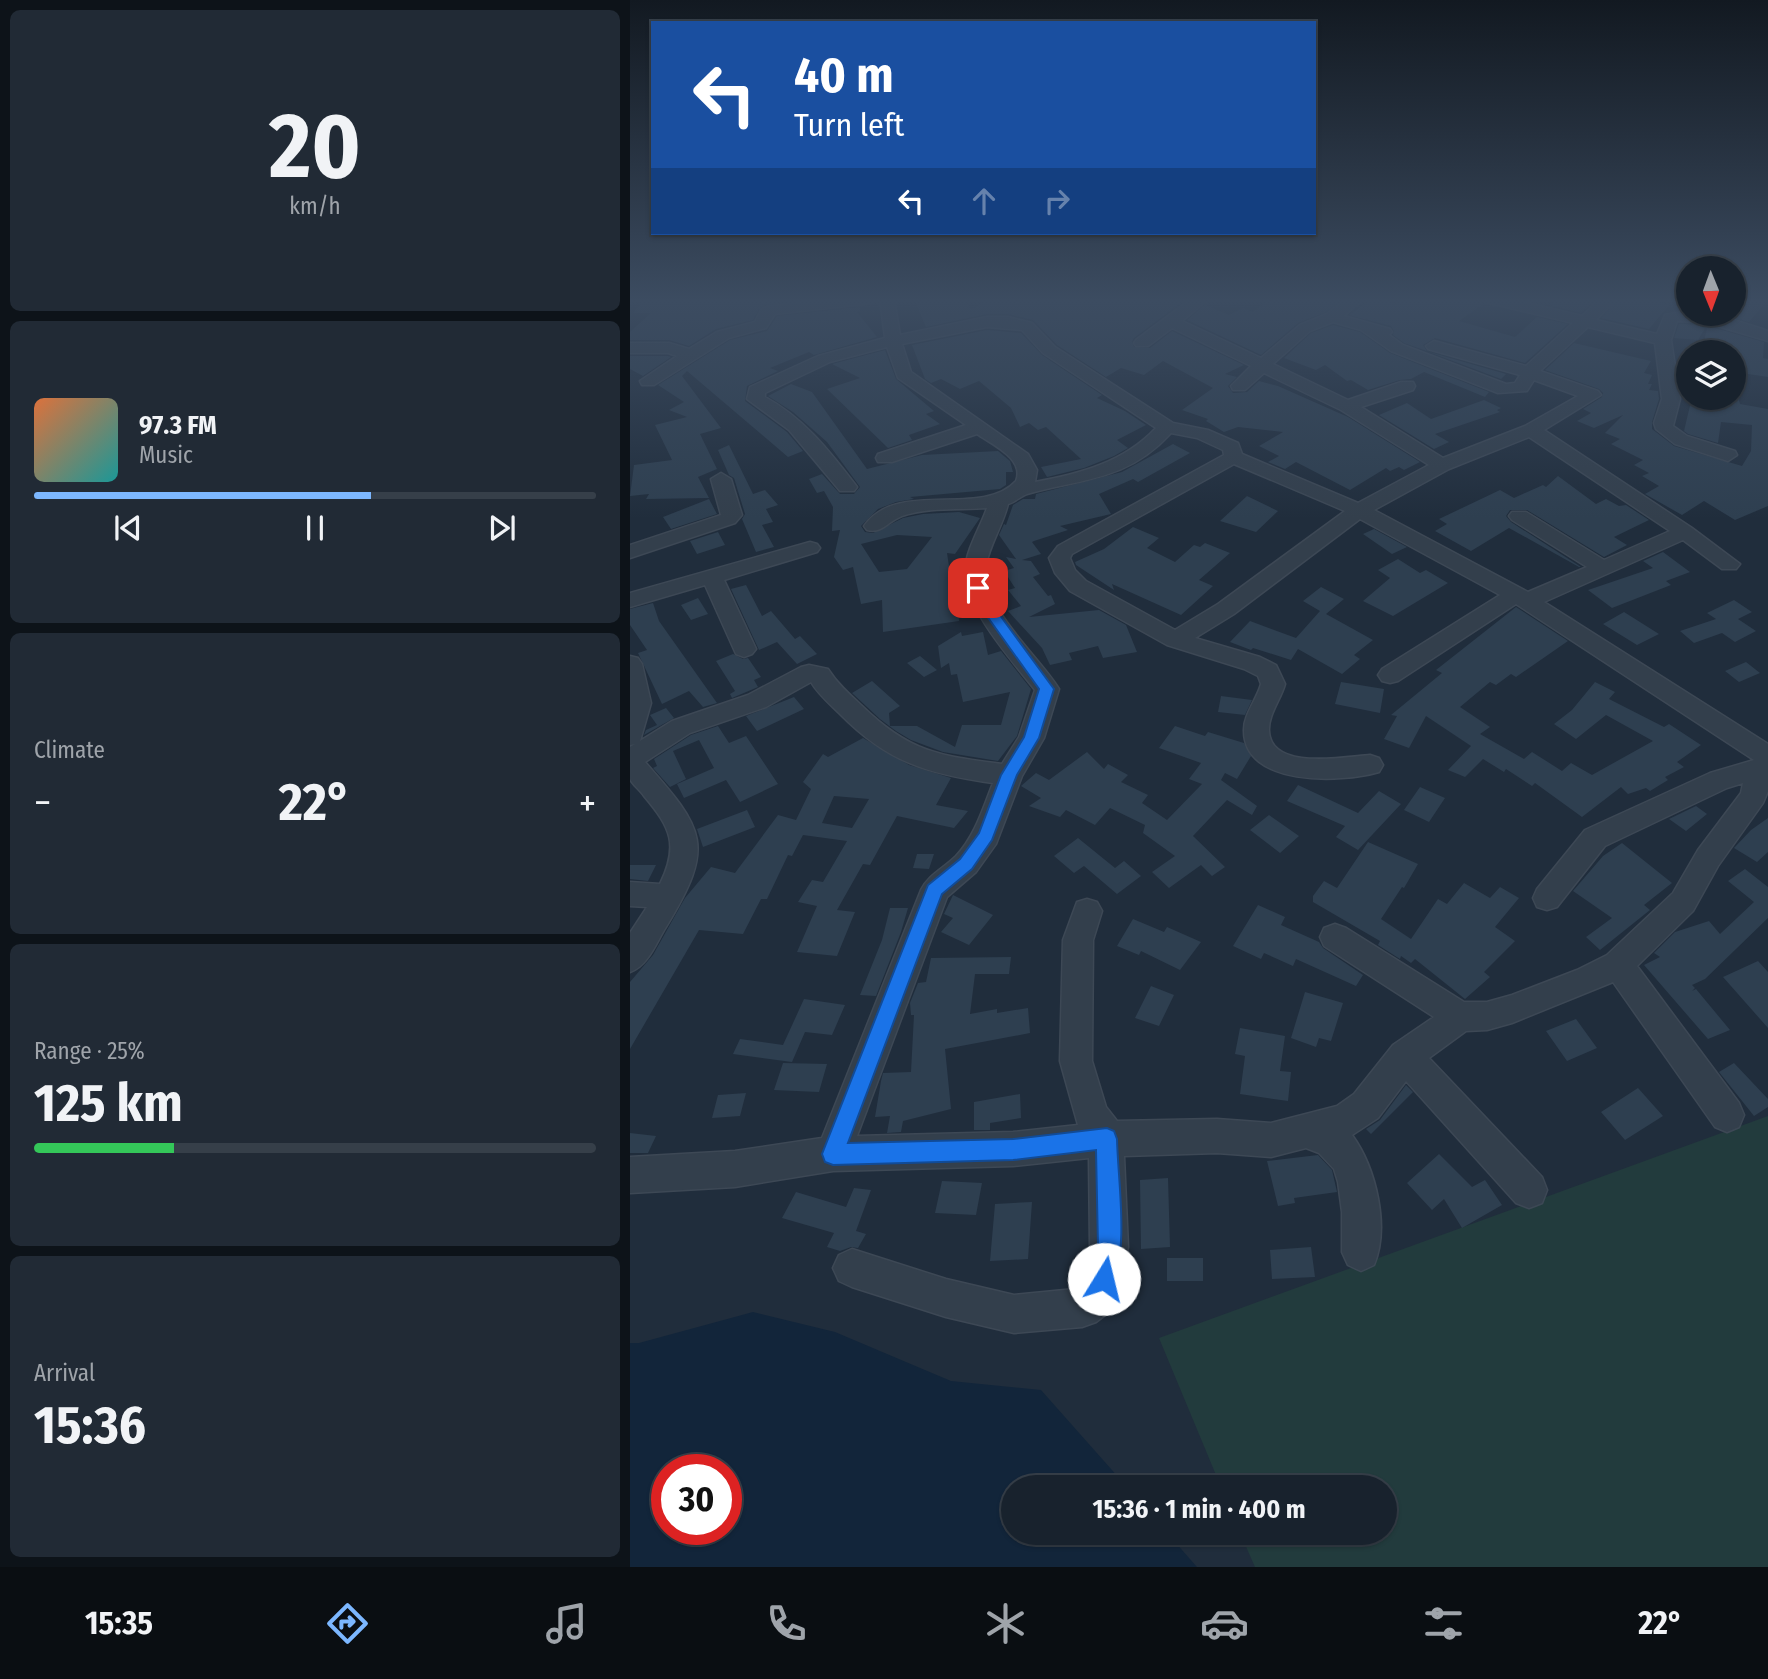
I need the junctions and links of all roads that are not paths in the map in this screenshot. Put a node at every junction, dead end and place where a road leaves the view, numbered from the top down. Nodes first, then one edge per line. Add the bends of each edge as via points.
1 (662, 372) edge
2 (792, 372) edge
3 (903, 372) edge
4 (1082, 372) edge
5 (1253, 372) edge
6 (1275, 372) edge
7 (1460, 372) edge
8 (1528, 372) joint
9 (1667, 372) edge
10 (648, 381) dead end
11 (1239, 386) dead end
12 (1407, 386) dead end
13 (1346, 406) junction
14 (979, 427) junction
15 (1167, 427) junction
16 (1531, 430) junction
17 (1728, 455) dead end
18 (1233, 457) junction
19 (885, 458) dead end
20 (1442, 465) junction
21 (721, 478) dead end
22 (846, 487) dead end
23 (1020, 490) junction
24 (999, 501) junction
25 (1359, 510) junction
26 (1519, 516) dead end
27 (874, 526) dead end
28 (1685, 532) junction
29 (810, 548) dead end
30 (630, 552) edge
31 (1729, 565) dead end
32 (1602, 568) junction
33 (712, 577) junction
34 (1520, 598) junction
35 (630, 600) edge
36 (1175, 640) junction
37 (744, 649) dead end
38 (630, 664) edge
39 (1390, 675) dead end
40 (630, 736) edge
41 (630, 760) edge
42 (1765, 763) edge
43 (1370, 765) dead end
44 (1009, 775) junction
45 (630, 894) edge
46 (667, 897) junction
47 (1547, 898) dead end
48 (1087, 911) dead end
49 (1335, 937) dead end
50 (630, 960) edge
51 (1618, 964) junction
52 (1460, 1017) junction
53 (1405, 1056) junction
54 (1727, 1115) dead end
55 (1309, 1132) junction
56 (1107, 1139) junction
57 (833, 1154) junction
58 (630, 1175) edge
59 (1530, 1190) dead end
60 (1361, 1252) dead end
61 (852, 1268) dead end

1 - 10 street
2 - 22 street via 756,391 756,400 783,416 818,449
3 - 14 street
4 - 15 street
5 - 11 street
6 - 13 street
7 - 8 street via 1504,389 1521,387
8 - 16 street via 1592,395
9 - 17 street via 1671,399 1665,429 1681,440
12 - 13 street
13 - 20 street
14 - 19 street
14 - 23 street via 1026,464 1028,472
15 - 18 street via 1202,434 1232,447
15 - 23 street via 1154,443 1109,469
16 - 20 street
16 - 28 street
18 - 25 street
18 - 36 street via 1065,550 1059,558 1078,586
20 - 25 street
21 - 30 street via 732,514 728,519
23 - 24 street
24 - 27 street via 901,511 878,519
24 - 44 street via 977,562 978,588 988,609 1047,689 1031,738
25 - 34 street
25 - 36 street via 1226,609
26 - 32 street
28 - 31 street
28 - 32 street
29 - 33 street
32 - 34 street
33 - 35 street
33 - 37 street
34 - 39 street
34 - 42 street
36 - 43 street via 1268,671 1273,684 1256,731 1271,761 1289,767
38 - 40 street via 639,703
41 - 44 street via 681,727 757,701 809,673 820,676 904,752 958,768
41 - 46 street via 682,828 687,843
42 - 47 street via 1719,779 1595,838
42 - 51 street via 1754,796 1708,858 1683,902
44 - 57 street via 986,836 966,864 934,890
45 - 46 street
46 - 50 street
48 - 56 street via 1077,950 1076,1061 1092,1117
49 - 52 street
51 - 52 street via 1512,1009
51 - 54 street
52 - 53 street
53 - 55 street via 1366,1106 1345,1121
53 - 59 street
55 - 56 street via 1271,1140 1217,1136
55 - 60 street via 1338,1145 1347,1159 1362,1219
56 - 57 street via 1013,1149
56 - 61 street via 1109,1247 1099,1295 1082,1308 1014,1314
57 - 58 street via 735,1169

